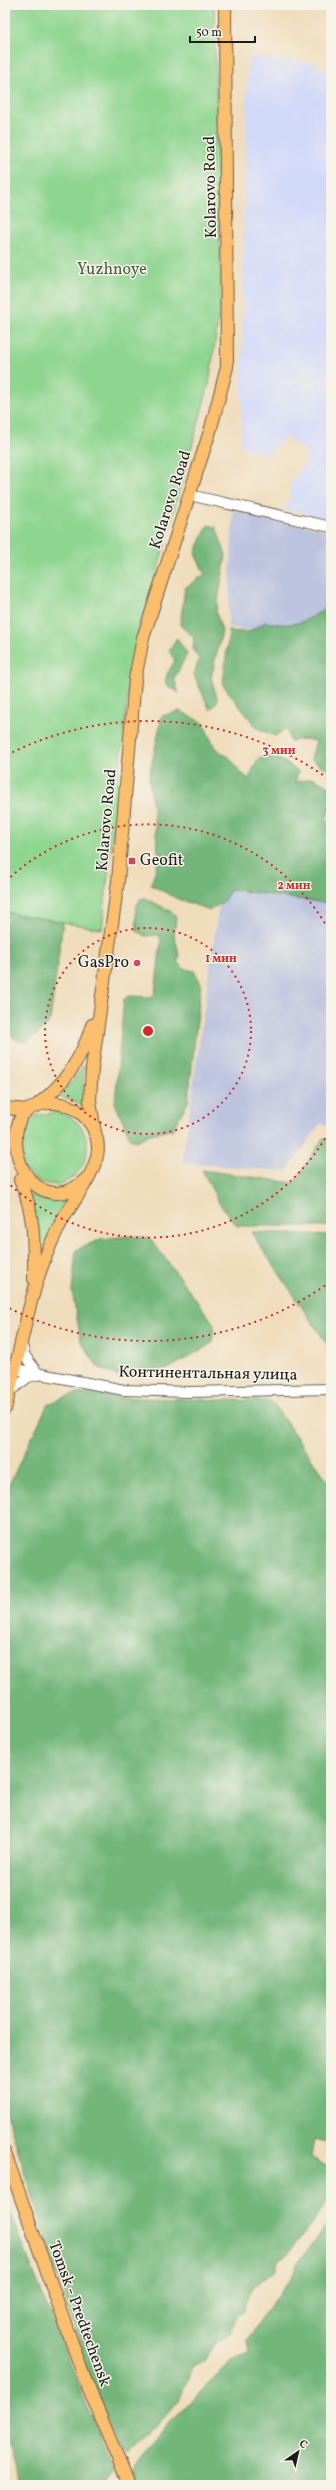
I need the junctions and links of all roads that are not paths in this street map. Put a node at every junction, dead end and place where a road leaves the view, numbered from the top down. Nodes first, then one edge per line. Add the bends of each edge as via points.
1 (225, 5) edge
2 (189, 495) junction
3 (331, 527) edge
4 (99, 1001) junction
5 (5, 1108) edge
6 (31, 1108) junction
7 (95, 1133) junction
8 (7, 1157) edge
9 (88, 1176) junction
10 (20, 1179) junction
11 (34, 1287) junction
12 (21, 1342) junction
13 (15, 1369) junction
14 (39, 1375) junction
15 (331, 1389) edge
16 (10, 1391) junction
17 (5, 1409) edge
18 (5, 2153) edge
19 (129, 2485) edge

1 - 2 main road, Kolarovo Road via 229,322 227,367
2 - 3 street
2 - 4 main road, Kolarovo Road via 143,638 135,679 118,881
4 - 6 main road, Kolarovo Road via 89,1037 70,1072 52,1093
4 - 7 main road, Kolarovo Road via 90,1086
5 - 6 main road
6 - 7 main road via 59,1103 74,1108 87,1119
6 - 8 main road via 16,1121 9,1135
7 - 9 main road via 97,1156
8 - 10 main road
9 - 10 main road via 76,1186 55,1193 40,1191
9 - 11 main road via 58,1229
10 - 11 main road via 33,1219
11 - 12 main road
12 - 13 main road
12 - 14 street via 25,1356
13 - 14 street, Континентальная улица
13 - 16 main road
14 - 15 street, Континентальная улица via 97,1386 159,1392
14 - 16 street via 28,1377
16 - 17 main road
18 - 19 main road, Tomsk - Predtechensk via 84,2377

